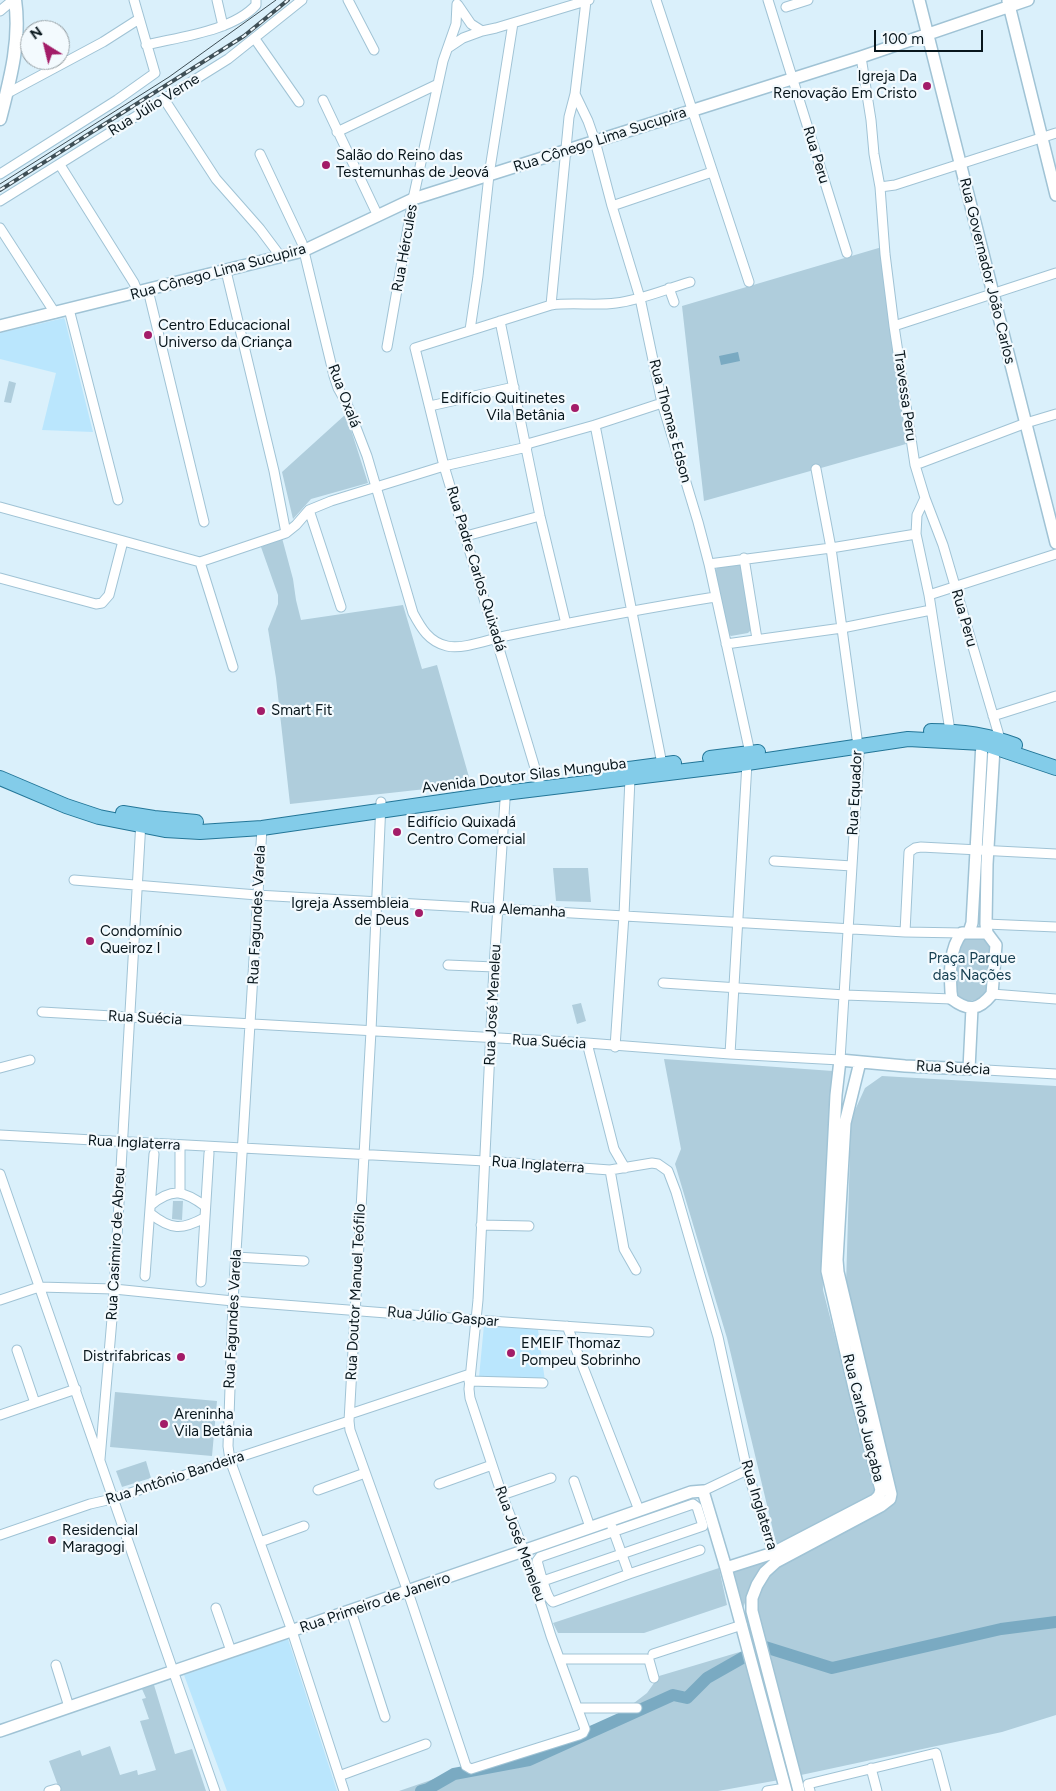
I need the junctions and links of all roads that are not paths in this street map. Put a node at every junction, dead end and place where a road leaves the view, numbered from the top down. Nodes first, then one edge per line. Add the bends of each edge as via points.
1 (14, 0) edge
2 (134, 0) edge
3 (216, 0) edge
4 (256, 0) edge
5 (302, 0) edge
6 (348, 0) edge
7 (587, 0) edge
8 (656, 0) edge
9 (768, 0) edge
10 (808, 0) edge
11 (918, 0) edge
12 (1028, 0) edge
13 (457, 2) edge
14 (1008, 3) edge
15 (786, 7) dead end
16 (0, 11) edge
17 (139, 19) junction
18 (513, 23) junction
19 (223, 26) junction
20 (482, 31) junction
21 (927, 34) junction
22 (255, 39) junction
23 (146, 45) junction
24 (448, 48) junction
25 (374, 50) dead end
26 (861, 57) junction
27 (792, 79) junction
28 (438, 84) junction
29 (6, 94) junction
30 (575, 94) junction
31 (164, 99) junction
32 (323, 100) dead end
33 (299, 102) dead end
34 (692, 110) junction
35 (0, 119) edge
36 (337, 132) junction
37 (1056, 132) edge
38 (1041, 138) junction
39 (595, 141) junction
40 (566, 150) junction
41 (260, 154) dead end
42 (960, 163) junction
43 (60, 165) junction
44 (712, 172) junction
45 (0, 174) edge
46 (489, 175) junction
47 (880, 187) junction
48 (1056, 195) edge
49 (413, 199) junction
50 (0, 201) edge
51 (612, 206) junction
52 (378, 216) junction
53 (0, 228) edge
54 (303, 251) junction
55 (847, 253) dead end
56 (281, 257) junction
57 (226, 271) junction
58 (1056, 273) edge
59 (690, 282) dead end
60 (749, 282) dead end
61 (670, 288) junction
62 (143, 292) junction
63 (992, 294) junction
64 (640, 298) junction
65 (674, 302) dead end
66 (551, 305) junction
67 (69, 309) junction
68 (55, 313) junction
69 (500, 321) junction
70 (0, 326) edge
71 (894, 326) junction
72 (470, 330) junction
73 (387, 347) dead end
74 (514, 387) junction
75 (662, 403) junction
76 (430, 406) junction
77 (1056, 414) edge
78 (1026, 423) junction
79 (595, 425) junction
80 (527, 445) junction
81 (915, 465) junction
82 (444, 466) junction
83 (816, 469) dead end
84 (376, 486) junction
85 (925, 498) junction
86 (118, 500) dead end
87 (0, 507) edge
88 (309, 510) junction
89 (540, 516) junction
90 (204, 522) dead end
91 (286, 533) junction
92 (916, 534) junction
93 (466, 536) junction
94 (123, 541) junction
95 (1056, 543) edge
96 (831, 548) junction
97 (1056, 554) edge
98 (744, 558) junction
99 (200, 562) junction
100 (709, 564) junction
101 (0, 578) edge
102 (955, 587) junction
103 (929, 595) junction
104 (715, 598) junction
105 (341, 607) dead end
106 (632, 610) junction
107 (931, 610) junction
108 (566, 624) junction
109 (842, 628) junction
110 (496, 637) junction
111 (756, 639) junction
112 (726, 644) junction
113 (233, 667) dead end
114 (1056, 696) edge
115 (993, 716) junction
116 (950, 731) junction
117 (858, 742) junction
118 (992, 743) junction
119 (748, 758) junction
120 (1056, 759) edge
121 (662, 764) junction
122 (1056, 768) edge
123 (0, 769) edge
124 (0, 778) edge
125 (630, 778) junction
126 (540, 784) junction
127 (506, 789) junction
128 (380, 807) junction
129 (141, 821) junction
130 (262, 828) junction
131 (982, 851) junction
132 (1056, 854) edge
133 (774, 861) dead end
134 (852, 866) junction
135 (74, 880) dead end
136 (136, 886) junction
137 (257, 895) junction
138 (376, 901) junction
139 (498, 910) junction
140 (624, 915) junction
141 (738, 922) junction
142 (1056, 927) edge
143 (849, 928) junction
144 (987, 929) junction
145 (904, 932) junction
146 (965, 933) junction
147 (448, 964) dead end
148 (494, 966) junction
149 (663, 983) dead end
150 (733, 987) junction
151 (992, 994) junction
152 (845, 995) junction
153 (952, 999) junction
154 (1056, 999) edge
155 (972, 1008) junction
156 (42, 1012) dead end
157 (128, 1018) junction
158 (250, 1024) junction
159 (371, 1031) junction
160 (491, 1038) junction
161 (587, 1044) junction
162 (616, 1047) junction
163 (730, 1054) junction
164 (30, 1060) dead end
165 (840, 1060) junction
166 (860, 1062) junction
167 (0, 1068) edge
168 (969, 1069) junction
169 (1056, 1074) edge
170 (837, 1086) junction
171 (853, 1087) junction
172 (0, 1135) edge
173 (122, 1142) junction
174 (180, 1145) junction
175 (242, 1149) junction
176 (208, 1153) dead end
177 (154, 1154) dead end
178 (364, 1154) junction
179 (485, 1161) junction
180 (625, 1168) junction
181 (610, 1170) junction
182 (0, 1174) edge
183 (2, 1188) edge
184 (180, 1193) junction
185 (151, 1205) junction
186 (205, 1206) junction
187 (151, 1214) junction
188 (204, 1218) junction
189 (481, 1225) junction
190 (529, 1226) dead end
191 (236, 1257) junction
192 (304, 1261) dead end
193 (636, 1270) dead end
194 (145, 1276) dead end
195 (200, 1282) dead end
196 (39, 1287) junction
197 (114, 1289) junction
198 (0, 1300) edge
199 (233, 1301) junction
200 (356, 1310) junction
201 (476, 1320) junction
202 (567, 1326) junction
203 (649, 1332) dead end
204 (17, 1350) dead end
205 (469, 1378) junction
206 (543, 1383) dead end
207 (76, 1389) junction
208 (860, 1390) junction
209 (35, 1403) junction
210 (0, 1415) edge
211 (350, 1417) junction
212 (97, 1441) junction
213 (230, 1460) junction
214 (492, 1466) junction
215 (747, 1470) junction
216 (365, 1473) junction
217 (551, 1478) dead end
218 (574, 1481) dead end
219 (439, 1484) dead end
220 (318, 1490) dead end
221 (702, 1491) junction
222 (502, 1495) junction
223 (112, 1499) junction
224 (638, 1510) junction
225 (610, 1520) junction
226 (304, 1526) dead end
227 (590, 1527) junction
228 (614, 1532) junction
229 (0, 1535) edge
230 (260, 1542) junction
231 (700, 1550) dead end
232 (524, 1551) junction
233 (622, 1553) junction
234 (775, 1557) junction
235 (726, 1568) junction
236 (629, 1574) junction
237 (543, 1581) junction
238 (408, 1592) junction
239 (216, 1608) dead end
240 (351, 1610) junction
241 (742, 1625) junction
242 (292, 1631) junction
243 (231, 1652) junction
244 (653, 1654) dead end
245 (560, 1658) junction
246 (56, 1665) dead end
247 (175, 1672) junction
248 (654, 1678) dead end
249 (69, 1707) junction
250 (578, 1708) junction
251 (637, 1708) dead end
252 (385, 1717) dead end
253 (0, 1731) edge
254 (426, 1744) dead end
255 (464, 1762) joint
256 (871, 1768) junction
257 (339, 1776) junction
258 (803, 1788) edge
259 (786, 1790) edge
260 (215, 1791) edge
261 (344, 1791) edge
262 (767, 1791) edge
263 (877, 1791) edge
264 (946, 1791) edge

1 - 16 street
1 - 29 main road via 18,28
2 - 17 street
3 - 19 street
4 - 19 street via 256,5 248,12
5 - 22 street, Rua Júlio Verne
6 - 25 street
7 - 18 street
7 - 30 street
8 - 34 street
9 - 27 street, Rua Peru
10 - 15 street
11 - 21 street, Rua Governador João Carlos
12 - 14 street, Rua Cônego Lima Sucupira
13 - 20 street via 472,24
13 - 24 street, Rua Hércules via 457,17
14 - 21 street, Rua Cônego Lima Sucupira
14 - 38 street
17 - 23 street
17 - 29 street
18 - 20 street
18 - 46 street
19 - 23 street
20 - 24 street
21 - 26 street, Rua Cônego Lima Sucupira
21 - 42 street, Rua Governador João Carlos
22 - 31 street, Rua Júlio Verne
22 - 33 street
23 - 45 street via 156,73
24 - 28 street, Rua Hércules
26 - 27 street, Rua Cônego Lima Sucupira
26 - 47 street, Travessa Peru
27 - 34 street, Rua Cônego Lima Sucupira
27 - 55 street, Rua Peru
28 - 36 street
28 - 49 street, Rua Hércules
29 - 35 main road
30 - 39 street, Rua Thomas Edson
30 - 40 street
31 - 43 street, Rua Júlio Verne
31 - 56 street via 216,179
32 - 36 street
34 - 39 street, Rua Cônego Lima Sucupira
34 - 44 street
36 - 52 street
37 - 38 street
38 - 42 street
38 - 48 street
39 - 40 street, Rua Cônego Lima Sucupira
39 - 51 street, Rua Thomas Edson
40 - 46 street, Rua Cônego Lima Sucupira
40 - 66 street
41 - 54 street, Rua Oxalá
42 - 47 street
42 - 63 street, Rua Governador João Carlos
43 - 50 street, Rua Júlio Verne
43 - 62 street via 134,283
44 - 51 street
44 - 60 street
46 - 49 street, Rua Cônego Lima Sucupira
46 - 72 street
47 - 71 street, Travessa Peru
49 - 52 street, Rua Cônego Lima Sucupira
49 - 73 street, Rua Hércules
51 - 64 street, Rua Thomas Edson
52 - 54 street, Rua Cônego Lima Sucupira
53 - 68 street
54 - 56 street, Rua Cônego Lima Sucupira
54 - 84 street, Rua Oxalá via 334,376
56 - 57 street, Rua Cônego Lima Sucupira
57 - 62 street, Rua Cônego Lima Sucupira
57 - 91 street
58 - 63 street
59 - 61 street
61 - 64 street
61 - 65 street
62 - 67 street, Rua Cônego Lima Sucupira
62 - 90 street
63 - 71 street
63 - 78 street, Rua Governador João Carlos
64 - 66 street via 614,304 568,302
64 - 75 street, Rua Thomas Edson
66 - 69 street
67 - 68 street, Rua Cônego Lima Sucupira
67 - 86 street
68 - 70 street, Rua Cônego Lima Sucupira
69 - 72 street
69 - 74 street
71 - 81 street, Travessa Peru
72 - 76 street, Rua Padre Carlos Quixadá via 415,348
74 - 76 street
74 - 80 street
75 - 79 street
75 - 100 street, Rua Thomas Edson
76 - 82 street, Rua Padre Carlos Quixadá
77 - 78 street
78 - 81 street
78 - 95 street, Rua Governador João Carlos
79 - 80 street
79 - 106 street
80 - 82 street
80 - 89 street
81 - 85 street, Travessa Peru
82 - 84 street
82 - 93 street, Rua Padre Carlos Quixadá
83 - 96 street, Rua Equador
84 - 88 street
84 - 110 street, Rua Oxalá via 413,613 422,630 434,642 449,647
85 - 92 street via 917,515
85 - 102 street, Rua Peru
87 - 94 street
88 - 91 street
88 - 105 street
89 - 93 street
89 - 108 street
91 - 99 street
92 - 96 street
92 - 103 street
93 - 110 street, Rua Padre Carlos Quixadá
94 - 99 street
94 - 101 street via 108,594 102,603
96 - 98 street
96 - 109 street, Rua Equador
97 - 102 street
98 - 100 street
98 - 111 street
99 - 113 street
100 - 104 street, Rua Thomas Edson
102 - 103 street
102 - 115 street, Rua Peru
103 - 107 street
104 - 106 street, Rua Oxalá
104 - 112 street, Rua Thomas Edson
106 - 108 street, Rua Oxalá
106 - 121 street
107 - 109 street
107 - 116 street
108 - 110 street, Rua Oxalá
109 - 111 street
109 - 117 street, Rua Equador
110 - 126 street, Rua Padre Carlos Quixadá
111 - 112 street
112 - 119 street, Rua Thomas Edson
114 - 115 street
115 - 118 street, Rua Peru
116 - 117 main road, Avenida Doutor Silas Munguba via 891,733
116 - 118 main road, Avenida Doutor Silas Munguba via 993,737
117 - 118 main road, Avenida Doutor Silas Munguba via 908,739
117 - 119 main road, Avenida Doutor Silas Munguba
117 - 134 street, Rua Equador
118 - 120 main road, Avenida Doutor Silas Munguba
118 - 122 main road, Avenida Doutor Silas Munguba
118 - 131 street, Rua Peru via 986,778
119 - 121 main road, Avenida Doutor Silas Munguba
119 - 125 main road, Avenida Doutor Silas Munguba
119 - 141 street, Rua Thomas Edson
121 - 126 main road, Avenida Doutor Silas Munguba
123 - 129 main road, Avenida Doutor Silas Munguba via 68,798
124 - 129 main road, Avenida Doutor Silas Munguba via 99,817
125 - 126 main road, Avenida Doutor Silas Munguba
125 - 140 street
126 - 127 main road, Avenida Doutor Silas Munguba
127 - 128 main road, Avenida Doutor Silas Munguba
127 - 139 street, Rua José Meneleu
128 - 129 main road, Avenida Doutor Silas Munguba via 245,821
128 - 130 main road, Avenida Doutor Silas Munguba
128 - 138 street, Rua Doutor Manuel Teófilo
129 - 130 main road, Avenida Doutor Silas Munguba via 165,830 200,832
129 - 136 street, Rua Casimiro de Abreu
130 - 137 street, Rua Fagundes Varela
131 - 132 street
131 - 144 street, Rua Peru
131 - 145 street via 915,848 909,852
131 - 146 street, Rua Peru via 972,923
133 - 134 street
134 - 143 street, Rua Equador
135 - 136 street, Rua Alemanha
136 - 137 street, Rua Alemanha
136 - 157 street, Rua Casimiro de Abreu
137 - 138 street, Rua Alemanha
137 - 158 street, Rua Fagundes Varela
138 - 139 street, Rua Alemanha
138 - 159 street, Rua Doutor Manuel Teófilo
139 - 140 street, Rua Alemanha
139 - 148 street, Rua José Meneleu
140 - 141 street, Rua Alemanha
140 - 162 street
141 - 143 street, Rua Alemanha
141 - 150 street, Rua Thomas Edson
142 - 144 street
143 - 145 street, Rua Alemanha
143 - 152 street, Rua Equador
144 - 146 street
144 - 151 street, Rua Peru via 996,945
145 - 146 street, Rua Alemanha
146 - 153 street, Rua Peru via 958,938 952,952
147 - 148 street
148 - 160 street, Rua José Meneleu
149 - 150 street
150 - 152 street
150 - 163 street, Rua Thomas Edson
151 - 154 street
151 - 155 street via 984,1003
152 - 153 street
152 - 165 street, Rua Equador
153 - 155 street
155 - 168 street
156 - 157 street, Rua Suécia
157 - 158 street, Rua Suécia
157 - 173 street, Rua Casimiro de Abreu
158 - 159 street, Rua Suécia
158 - 175 street, Rua Fagundes Varela
159 - 160 street, Rua Suécia
159 - 178 street, Rua Doutor Manuel Teófilo
160 - 161 street, Rua Suécia
160 - 179 street, Rua José Meneleu
161 - 162 street, Rua Suécia
161 - 180 street via 614,1149
162 - 163 street, Rua Suécia
163 - 165 street, Rua Suécia
164 - 167 street
165 - 166 street, Rua Suécia
165 - 170 street, Rua Carlos Juaçaba
166 - 168 street, Rua Suécia
166 - 171 street, Rua Carlos Juaçaba
168 - 169 street, Rua Suécia
170 - 171 street via 846,1077 851,1079
170 - 208 street, Rua Carlos Juaçaba via 827,1271
171 - 208 street, Rua Carlos Juaçaba via 845,1123 837,1260
172 - 173 street, Rua Inglaterra
173 - 174 street, Rua Inglaterra
173 - 197 street, Rua Casimiro de Abreu
174 - 175 street, Rua Inglaterra
174 - 184 street
175 - 178 street, Rua Inglaterra
175 - 191 street, Rua Fagundes Varela
176 - 186 street
177 - 185 street
178 - 179 street, Rua Inglaterra
178 - 200 street, Rua Doutor Manuel Teófilo
179 - 181 street, Rua Inglaterra
179 - 189 street, Rua José Meneleu
180 - 181 street, Rua Inglaterra
180 - 215 street, Rua Inglaterra via 658,1164 668,1171 714,1322
181 - 193 street via 624,1249
182 - 183 street
183 - 196 street
184 - 185 street via 171,1193
184 - 186 street
185 - 187 street
186 - 188 street
187 - 188 street via 159,1221 178,1228
187 - 194 street
188 - 195 street
189 - 190 street
189 - 201 street, Rua José Meneleu
191 - 192 street
191 - 199 street, Rua Fagundes Varela
196 - 197 street, Rua Júlio Gaspar
196 - 198 street, Rua Júlio Gaspar
196 - 207 street
197 - 199 street, Rua Júlio Gaspar
197 - 212 street, Rua Casimiro de Abreu
199 - 200 street, Rua Júlio Gaspar
199 - 213 street, Rua Fagundes Varela
200 - 201 street, Rua Júlio Gaspar
200 - 211 street, Rua Doutor Manuel Teófilo
201 - 202 street, Rua Júlio Gaspar
201 - 205 street, Rua José Meneleu
202 - 203 street, Rua Júlio Gaspar
202 - 224 street
204 - 209 street
205 - 206 street, Rua Antônio Bandeira
205 - 211 street, Rua Antônio Bandeira
205 - 214 street, Rua José Meneleu via 470,1398
207 - 209 street
207 - 212 street
208 - 234 street, Rua Carlos Juaçaba via 881,1490 879,1496
209 - 210 street
211 - 213 street, Rua Antônio Bandeira
211 - 216 street, Rua Doutor Manuel Teófilo via 350,1430
212 - 223 street
213 - 223 street, Rua Antônio Bandeira
213 - 230 street, Rua Fagundes Varela
214 - 219 street
214 - 222 street, Rua José Meneleu
215 - 221 street, Rua Primeiro de Janeiro
215 - 234 street, Rua Inglaterra
216 - 220 street
216 - 238 street, Rua Doutor Manuel Teófilo
217 - 222 street
218 - 227 street
221 - 224 street, Rua Primeiro de Janeiro
221 - 235 street
222 - 232 street, Rua José Meneleu
223 - 229 street, Rua Antônio Bandeira
223 - 247 street
224 - 225 street, Rua Primeiro de Janeiro
225 - 227 street, Rua Primeiro de Janeiro
225 - 228 street
226 - 230 street
227 - 232 street, Rua Primeiro de Janeiro
228 - 233 street
228 - 233 street via 693,1504 697,1507 703,1526
228 - 237 street via 538,1558 536,1561
230 - 242 street, Rua Fagundes Varela
231 - 236 street
232 - 238 street, Rua Primeiro de Janeiro
232 - 245 street, Rua José Meneleu
233 - 236 street
233 - 237 street
234 - 235 street, Rua Carlos Juaçaba
234 - 258 street, Rua Carlos Juaçaba via 752,1598 752,1611
235 - 241 street
236 - 237 street via 553,1602 549,1600
238 - 240 street, Rua Primeiro de Janeiro
238 - 255 street, Rua Doutor Manuel Teófilo
239 - 243 street
240 - 242 street, Rua Primeiro de Janeiro
240 - 252 street
241 - 244 street
241 - 259 street
242 - 243 street, Rua Primeiro de Janeiro
242 - 257 street, Rua Fagundes Varela
243 - 247 street, Rua Primeiro de Janeiro
245 - 248 street via 647,1659
245 - 250 street, Rua José Meneleu
246 - 249 street
247 - 249 street, Rua Primeiro de Janeiro
247 - 260 street
249 - 253 street, Rua Primeiro de Janeiro
250 - 251 street
250 - 255 street, Rua José Meneleu via 585,1729 583,1733 471,1768
254 - 257 street
256 - 258 street
256 - 263 street
256 - 264 street via 936,1753
257 - 261 street, Rua Fagundes Varela
259 - 262 street

